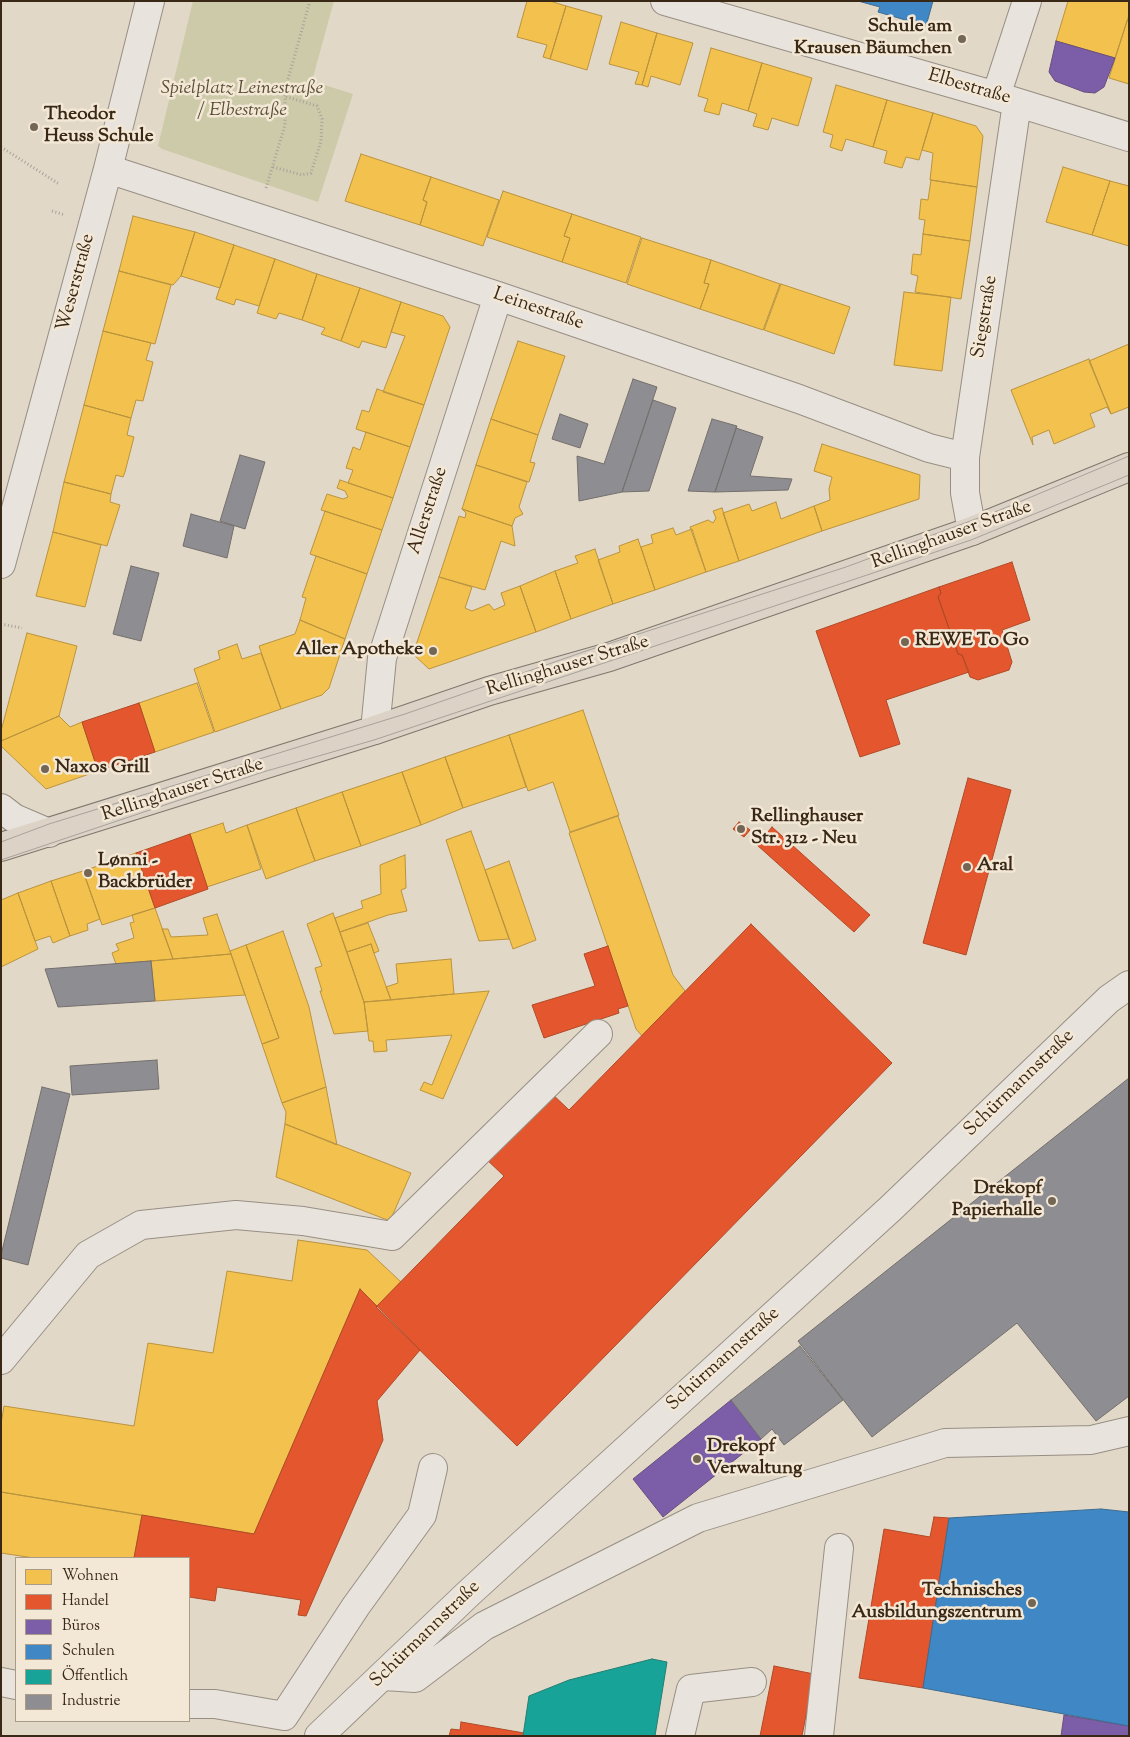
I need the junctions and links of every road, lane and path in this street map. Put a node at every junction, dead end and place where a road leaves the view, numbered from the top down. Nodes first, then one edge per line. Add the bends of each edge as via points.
1 (150, 1) edge
2 (310, 1) edge
3 (665, 1) edge
4 (1027, 1) edge
5 (284, 96) junction
6 (1006, 99) junction
7 (1129, 136) edge
8 (1, 147) edge
9 (273, 167) junction
10 (108, 169) junction
11 (59, 184) dead end
12 (255, 217) junction
13 (498, 296) junction
14 (965, 457) junction
15 (1129, 468) edge
16 (972, 531) junction
17 (1, 564) edge
18 (1, 624) edge
19 (22, 628) dead end
20 (375, 730) junction
21 (1, 808) edge
22 (49, 834) junction
23 (1, 847) edge
24 (1129, 984) edge
25 (598, 1034) dead end
26 (1, 1360) edge
27 (1129, 1431) edge
28 (433, 1468) dead end
29 (839, 1548) dead end
30 (384, 1676) junction
31 (1, 1682) edge
32 (752, 1682) dead end
33 (15, 1685) edge
34 (190, 1704) edge
35 (319, 1736) edge
36 (680, 1736) edge
37 (819, 1736) edge

1 - 10 street, Weserstraße
2 - 5 path
3 - 6 street, Elbestraße
4 - 6 street, Siegstraße
5 - 9 path via 285,125
5 - 9 path via 317,106 322,119 321,140 311,173 302,175
6 - 7 street, Elbestraße
6 - 14 street, Siegstraße
8 - 11 path
9 - 12 path
10 - 12 street, Leinestraße
10 - 17 street, Weserstraße
12 - 13 street, Leinestraße
13 - 14 street, Leinestraße via 929,448
13 - 20 street, Allerstraße via 382,658
14 - 16 street, Siegstraße via 965,493
15 - 16 main road, Rellinghauser Straße
16 - 20 main road, Rellinghauser Straße via 609,657 489,691
18 - 19 path
20 - 22 main road, Rellinghauser Straße
21 - 22 street via 14,818
22 - 23 main road, Rellinghauser Straße
24 - 30 street, Schürmannstraße via 890,1209 470,1592
25 - 26 street via 392,1236 302,1221 236,1215 141,1225 88,1255
27 - 30 street via 1091,1440 944,1443 698,1518 484,1626 415,1678
28 - 34 street via 422,1515 356,1606 284,1716 215,1704
29 - 37 street
30 - 35 street, Schürmannstraße
31 - 33 street
32 - 36 street via 691,1689

